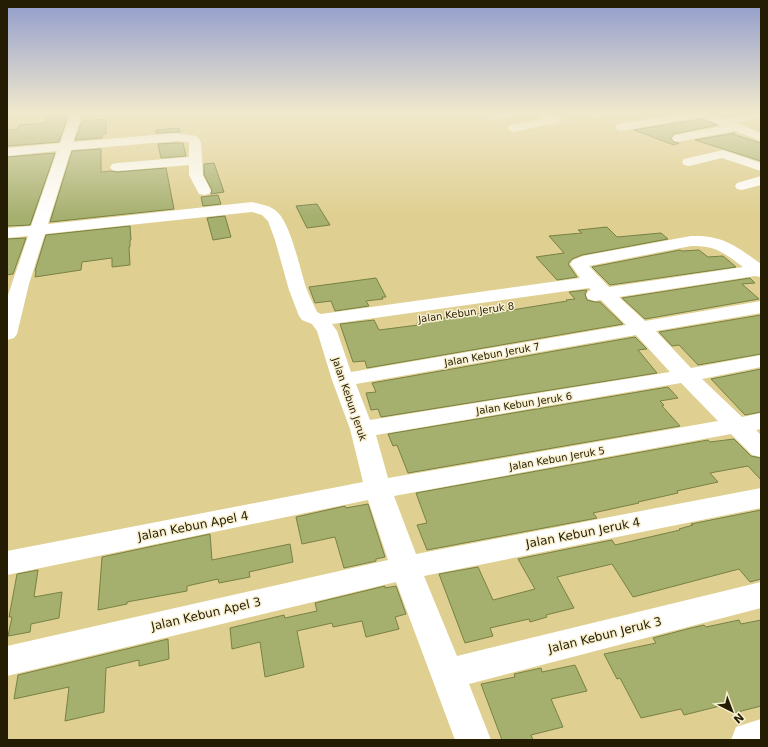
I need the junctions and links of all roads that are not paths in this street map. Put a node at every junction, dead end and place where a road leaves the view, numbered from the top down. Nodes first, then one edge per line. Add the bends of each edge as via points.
1 (66, 147) joint
2 (195, 147) edge
3 (747, 147) edge
4 (730, 151) dead end
5 (7, 152) edge
6 (195, 161) junction
7 (689, 162) dead end
8 (117, 167) dead end
9 (761, 167) edge
10 (761, 180) edge
11 (742, 186) dead end
12 (204, 191) dead end
13 (37, 230) junction
14 (7, 233) edge
15 (759, 271) edge
16 (599, 288) junction
17 (761, 307) edge
18 (323, 325) junction
19 (641, 328) junction
20 (7, 334) edge
21 (761, 361) edge
22 (686, 376) junction
23 (342, 380) junction
24 (761, 421) edge
25 (737, 426) junction
26 (362, 430) junction
27 (761, 449) edge
28 (378, 489) junction
29 (761, 498) edge
30 (7, 563) edge
31 (406, 568) junction
32 (761, 595) edge
33 (7, 661) edge
34 (448, 674) junction
35 (761, 737) edge
36 (473, 740) edge
37 (749, 740) edge

1 - 5 street
1 - 13 street
2 - 6 street
3 - 4 street
6 - 8 street
6 - 12 street via 196,175
7 - 9 street via 723,154
10 - 11 street
13 - 14 street
13 - 18 street via 252,207 262,210 271,214 275,220 298,291 309,316
13 - 20 street
15 - 16 street, Jalan Kebun Jeruk 8
15 - 16 street via 726,246 706,240 691,241 579,264
16 - 18 street, Jalan Kebun Jeruk 8
16 - 19 street
17 - 19 street, Jalan Kebun Jeruk 7
18 - 23 street, Jalan Kebun Jeruk
19 - 22 street
19 - 23 street, Jalan Kebun Jeruk 7
21 - 22 street, Jalan Kebun Jeruk 6
22 - 25 street
22 - 26 street, Jalan Kebun Jeruk 6
23 - 26 street, Jalan Kebun Jeruk
24 - 25 street, Jalan Kebun Jeruk 5
25 - 27 street
25 - 28 street, Jalan Kebun Jeruk 5
26 - 28 street, Jalan Kebun Jeruk
28 - 30 street, Jalan Kebun Apel 4
28 - 31 street, Jalan Kebun Jeruk
29 - 31 street, Jalan Kebun Jeruk 4
31 - 33 street, Jalan Kebun Apel 3
31 - 34 street, Jalan Kebun Jeruk
32 - 34 street, Jalan Kebun Jeruk 3
34 - 36 street, Jalan Kebun Jeruk
35 - 37 street

